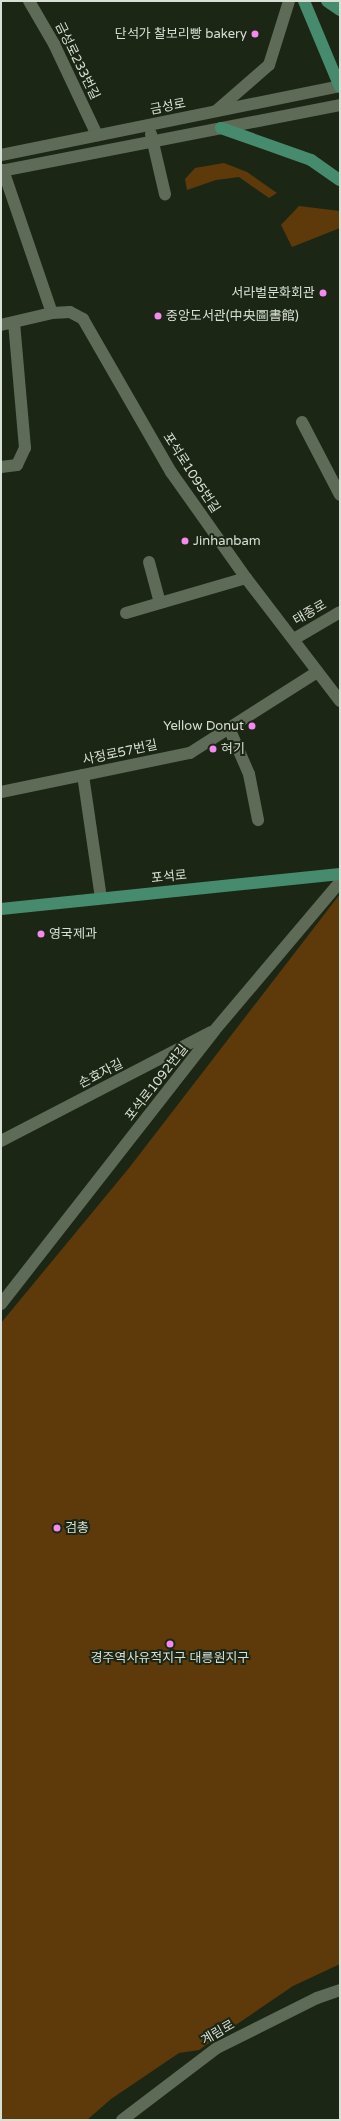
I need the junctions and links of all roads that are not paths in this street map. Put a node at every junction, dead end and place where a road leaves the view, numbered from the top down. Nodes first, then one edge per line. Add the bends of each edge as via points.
1 (29, 1) edge
2 (289, 1) edge
3 (304, 1) edge
4 (327, 1) edge
5 (340, 10) edge
6 (340, 86) edge
7 (340, 105) edge
8 (216, 111) junction
9 (149, 125) junction
10 (221, 128) junction
11 (97, 135) junction
12 (152, 141) junction
13 (1, 155) edge
14 (2, 170) edge
15 (340, 180) edge
16 (165, 194) dead end
17 (52, 313) junction
18 (14, 322) junction
19 (1, 325) edge
20 (302, 422) dead end
21 (1, 467) edge
22 (340, 495) edge
23 (149, 562) dead end
24 (246, 578) junction
25 (160, 603) junction
26 (340, 612) edge
27 (126, 613) dead end
28 (294, 639) junction
29 (317, 672) junction
30 (340, 701) edge
31 (229, 728) junction
32 (83, 775) junction
33 (1, 792) edge
34 (258, 820) dead end
35 (340, 874) edge
36 (340, 882) edge
37 (101, 898) junction
38 (1, 908) edge
39 (214, 1031) junction
40 (1, 1141) edge
41 (1, 1304) edge
42 (340, 1990) edge
43 (122, 2120) edge

1 - 11 street, 금성로233번길 via 54,44
2 - 8 street via 269,65
3 - 6 main road
4 - 5 main road
6 - 8 street, 금성로
7 - 10 street
8 - 9 street, 금성로
9 - 11 street, 금성로
9 - 12 street
10 - 12 street
10 - 15 main road via 312,160
11 - 13 street, 금성로
12 - 14 street
12 - 16 street
14 - 17 street
17 - 18 street, 포석로1095번길
17 - 24 street, 포석로1095번길 via 70,312 83,319 171,472
18 - 19 street, 포석로1095번길
18 - 21 street via 25,448 17,465
20 - 22 street
23 - 25 street
24 - 25 street
24 - 28 street, 포석로1095번길
25 - 27 street
26 - 28 street, 태종로
28 - 29 street, 포석로1095번길
29 - 30 street, 포석로1095번길
29 - 31 street, 사정로57번길
31 - 32 street, 사정로57번길 via 190,753
31 - 34 street via 249,774
32 - 33 street, 사정로57번길
32 - 37 street
35 - 37 main road, 포석로
36 - 39 street, 포석로1092번길
37 - 38 main road, 포석로
39 - 40 street, 손효자길
39 - 41 street, 포석로1092번길
42 - 43 street, 계림로 via 317,1998 218,2048

